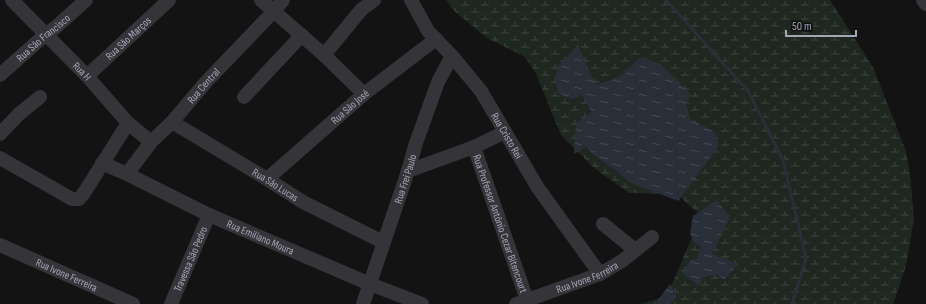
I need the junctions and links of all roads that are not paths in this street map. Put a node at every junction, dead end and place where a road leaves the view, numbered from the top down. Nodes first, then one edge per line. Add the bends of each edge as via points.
1 (12, 0) edge
2 (86, 0) edge
3 (169, 0) edge
4 (261, 0) edge
5 (374, 0) edge
6 (410, 0) edge
7 (923, 0) edge
8 (926, 4) edge
9 (279, 5) edge
10 (46, 34) junction
11 (302, 35) junction
12 (436, 39) junction
13 (324, 55) junction
14 (452, 56) junction
15 (0, 75) edge
16 (87, 76) junction
17 (364, 94) junction
18 (40, 97) dead end
19 (244, 97) dead end
20 (172, 122) junction
21 (128, 123) junction
22 (505, 132) junction
23 (0, 134) edge
24 (151, 142) junction
25 (474, 147) junction
26 (0, 158) edge
27 (102, 163) junction
28 (408, 171) junction
29 (127, 174) junction
30 (267, 179) junction
31 (209, 215) junction
32 (604, 224) dead end
33 (652, 237) dead end
34 (383, 242) junction
35 (0, 245) edge
36 (635, 250) junction
37 (600, 274) junction
38 (370, 284) junction
39 (522, 302) edge
40 (133, 304) edge
41 (171, 304) edge
42 (363, 304) edge
43 (422, 304) edge

1 - 10 street, Rua H
2 - 10 street, Rua São Francisco
3 - 16 street, Rua São Marços
4 - 9 street
5 - 13 street via 361,10
6 - 12 street, Rua Cristo Rei via 428,31
7 - 8 street
9 - 11 street
9 - 20 street, Rua Central
10 - 15 street, Rua São Francisco
10 - 16 street, Rua H
11 - 13 street
11 - 19 street
12 - 14 street, Rua Cristo Rei
12 - 17 street, Rua São José
13 - 17 street
14 - 22 street, Rua Cristo Rei via 481,91
14 - 28 street, Rua Frei Paulo via 438,82
16 - 21 street, Rua H
17 - 30 street, Rua São José
18 - 23 street
20 - 24 street, Rua Central
20 - 30 street, Rua São Lucas
21 - 24 street, Rua H
21 - 27 street
22 - 25 street
22 - 37 street, Rua Cristo Rei via 538,188
24 - 29 street, Rua Central
25 - 28 street
25 - 39 street, Rua Professor Antônio Cezar Bitencourt
26 - 27 street via 72,199 79,199
27 - 29 street, Rua Emiliano Moura
28 - 34 street, Rua Frei Paulo
29 - 31 street, Rua Emiliano Moura
30 - 34 street, Rua São Lucas via 303,202
31 - 38 street, Rua Emiliano Moura
31 - 41 street, Travessa São Pedro
32 - 36 street
33 - 36 street, Rua Ivone Ferreira
34 - 38 street, Rua Frei Paulo
35 - 40 street, Rua Ivone Ferreira
36 - 37 street, Rua Ivone Ferreira
37 - 39 street, Rua Ivone Ferreira
38 - 42 street, Rua Frei Paulo
38 - 43 street, Rua Emiliano Moura

